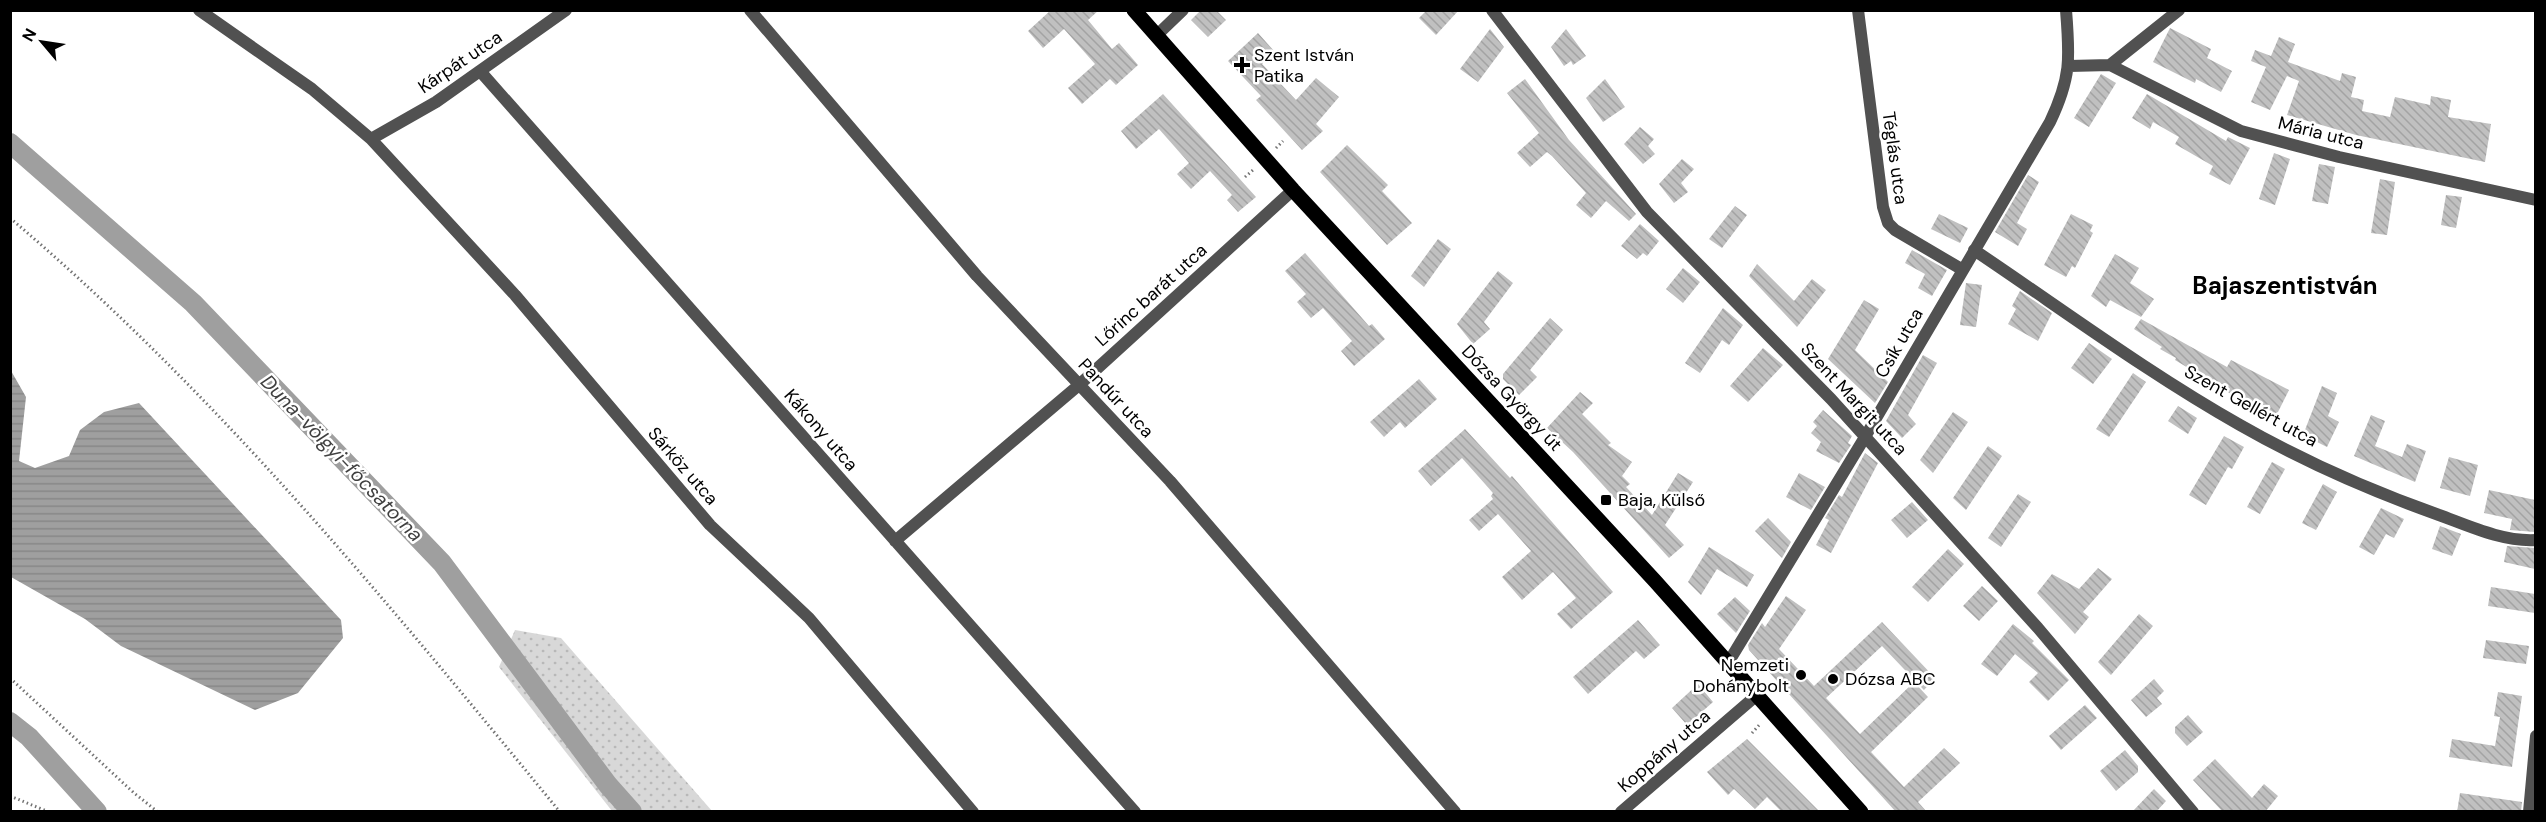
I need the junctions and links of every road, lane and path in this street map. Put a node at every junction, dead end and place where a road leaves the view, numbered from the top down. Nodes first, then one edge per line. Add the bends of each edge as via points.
1 (199, 10) edge
2 (566, 10) edge
3 (750, 10) edge
4 (1134, 10) edge
5 (1183, 10) edge
6 (1492, 10) edge
7 (1858, 10) edge
8 (2066, 10) edge
9 (2179, 10) edge
10 (1157, 35) junction
11 (2069, 63) junction
12 (2110, 65) junction
13 (480, 71) junction
14 (371, 139) junction
15 (1293, 190) junction
16 (2535, 200) edge
17 (10, 218) edge
18 (1974, 250) junction
19 (1962, 270) junction
20 (1079, 385) junction
21 (1865, 437) junction
22 (2535, 540) edge
23 (896, 542) junction
24 (1728, 663) junction
25 (10, 678) edge
26 (1757, 695) junction
27 (2535, 736) edge
28 (10, 796) edge
29 (49, 812) edge
30 (158, 812) edge
31 (560, 812) edge
32 (973, 812) edge
33 (1135, 812) edge
34 (1455, 812) edge
35 (1621, 812) edge
36 (1861, 812) edge
37 (2193, 812) edge
38 (2529, 812) edge

1 - 14 street, Sárköz utca via 312,89
2 - 13 street, Kárpát utca
3 - 20 street, Pandúr utca via 977,276
4 - 10 main road, Dózsa György út
5 - 10 street
6 - 21 street, Szent Margit utca via 1647,212
7 - 19 street, Téglás utca via 1888,223
8 - 11 street, Csík utca
9 - 12 street
10 - 15 main road, Dózsa György út
11 - 12 street
11 - 18 street, Csík utca via 2065,90 2050,122
12 - 16 street, Mária utca via 2241,131
13 - 14 street, Kárpát utca via 436,102
13 - 23 street, Kákony utca
14 - 32 street, Sárköz utca via 515,295 710,525 809,618
15 - 20 street, Lőrinc barát utca
15 - 24 main road, Dózsa György út
17 - 31 path via 220,415 369,579
18 - 19 street, Csík utca
18 - 22 street, Szent Gellért utca via 2156,373 2241,425 2416,507 2492,534
19 - 21 street, Csík utca
20 - 23 street, Lőrinc barát utca
20 - 34 street, Pandúr utca via 1170,481
21 - 24 street, Csík utca
21 - 37 street, Szent Margit utca via 2038,628
23 - 33 street, Kákony utca
24 - 26 main road, Dózsa György út
25 - 30 path
26 - 35 street, Koppány utca
26 - 36 main road, Dózsa György út
27 - 38 street
28 - 29 path

